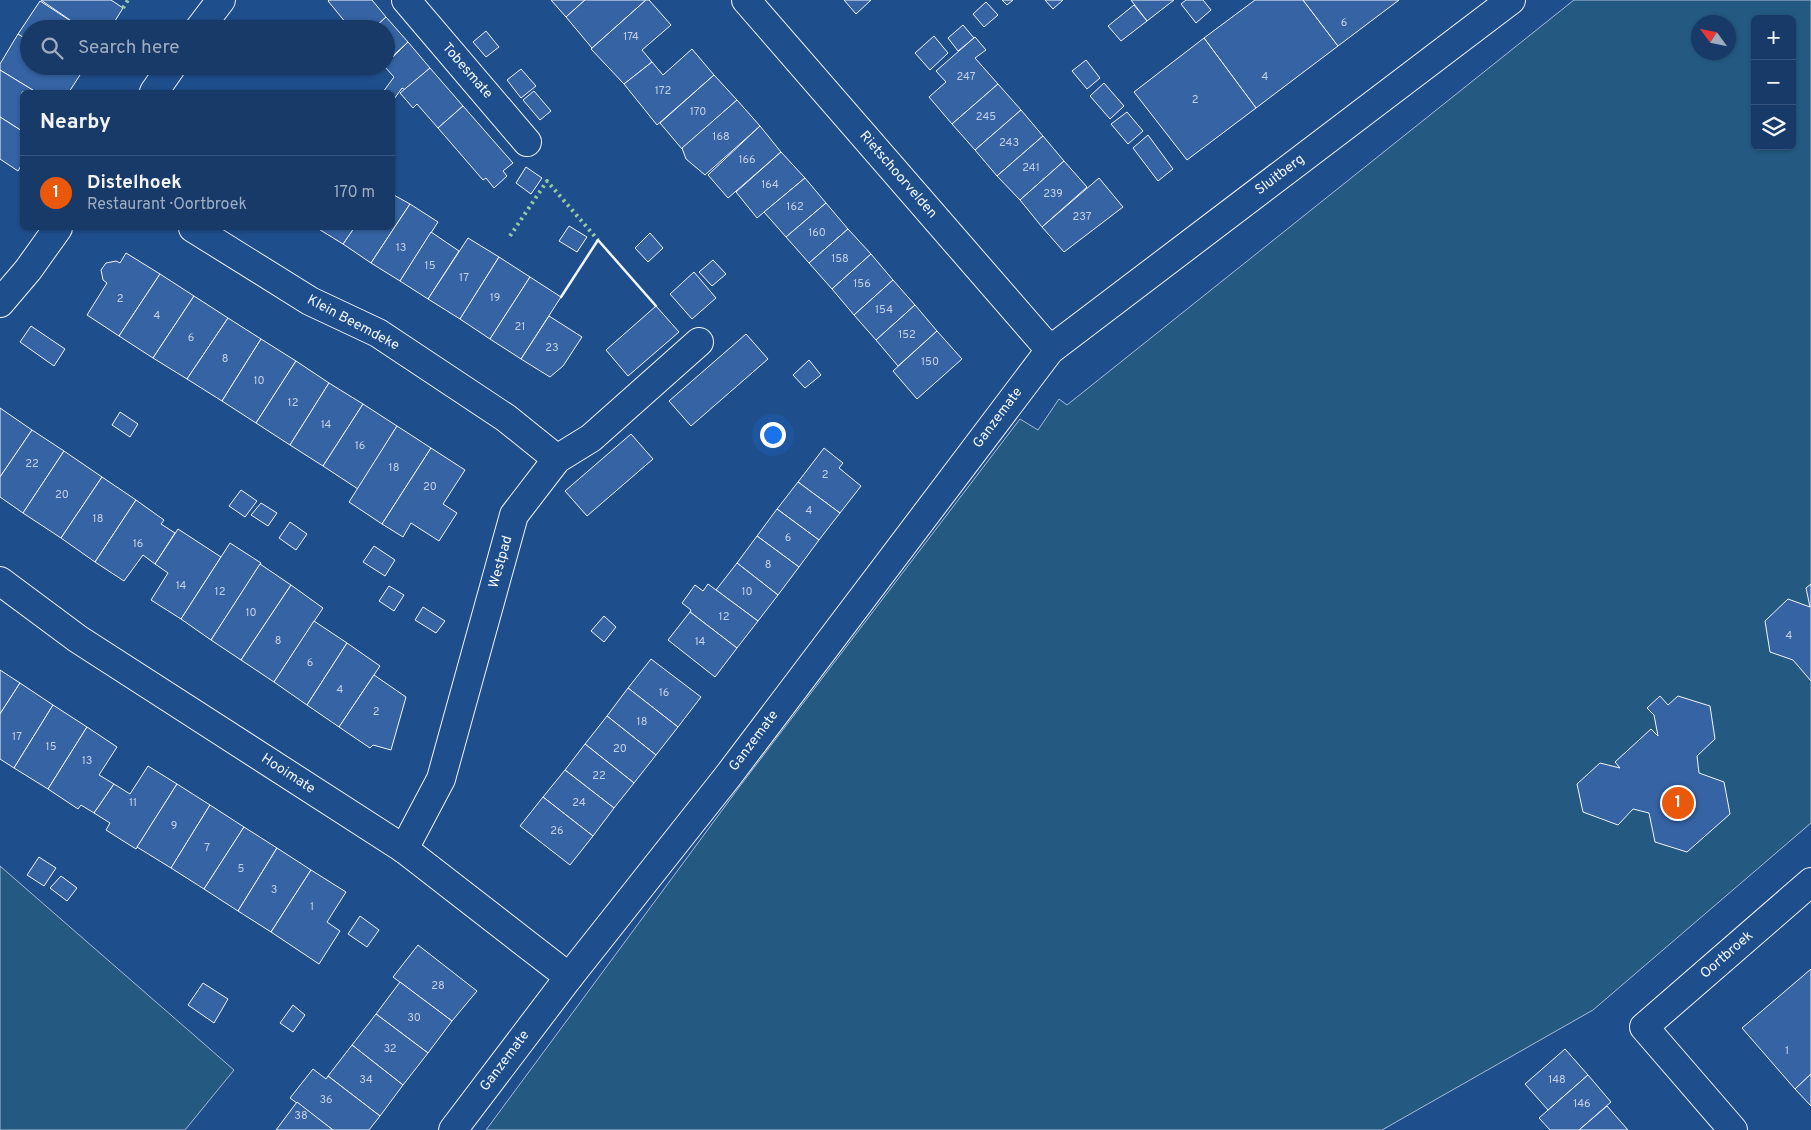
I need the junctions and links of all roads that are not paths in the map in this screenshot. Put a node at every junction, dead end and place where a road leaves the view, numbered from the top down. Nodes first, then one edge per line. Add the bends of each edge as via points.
1 (406, 0) edge
2 (746, 0) edge
3 (1511, 0) edge
4 (166, 75) edge
5 (155, 90) edge
6 (527, 142) dead end
7 (57, 230) edge
8 (196, 230) edge
9 (0, 303) edge
10 (699, 342) dead end
11 (1050, 350) junction
12 (557, 459) junction
13 (0, 581) edge
14 (404, 849) junction
15 (1811, 882) edge
16 (569, 977) junction
17 (453, 1130) edge
18 (1733, 1130) edge

1 - 6 street, Tobesmate
2 - 11 street, Rietschoorvelden
3 - 11 street, Sluitberg
4 - 5 street
7 - 9 street
8 - 12 street, Klein Beemdeke via 310,302 378,333 506,418
10 - 12 street, Westpad via 592,438
11 - 16 street, Ganzemate via 728,776
12 - 14 street, Westpad via 514,515 440,779
13 - 14 street, Hooimate via 78,639
14 - 16 street, Hooimate
15 - 18 street, Oortbroek via 1644,1027
16 - 17 street, Ganzemate

